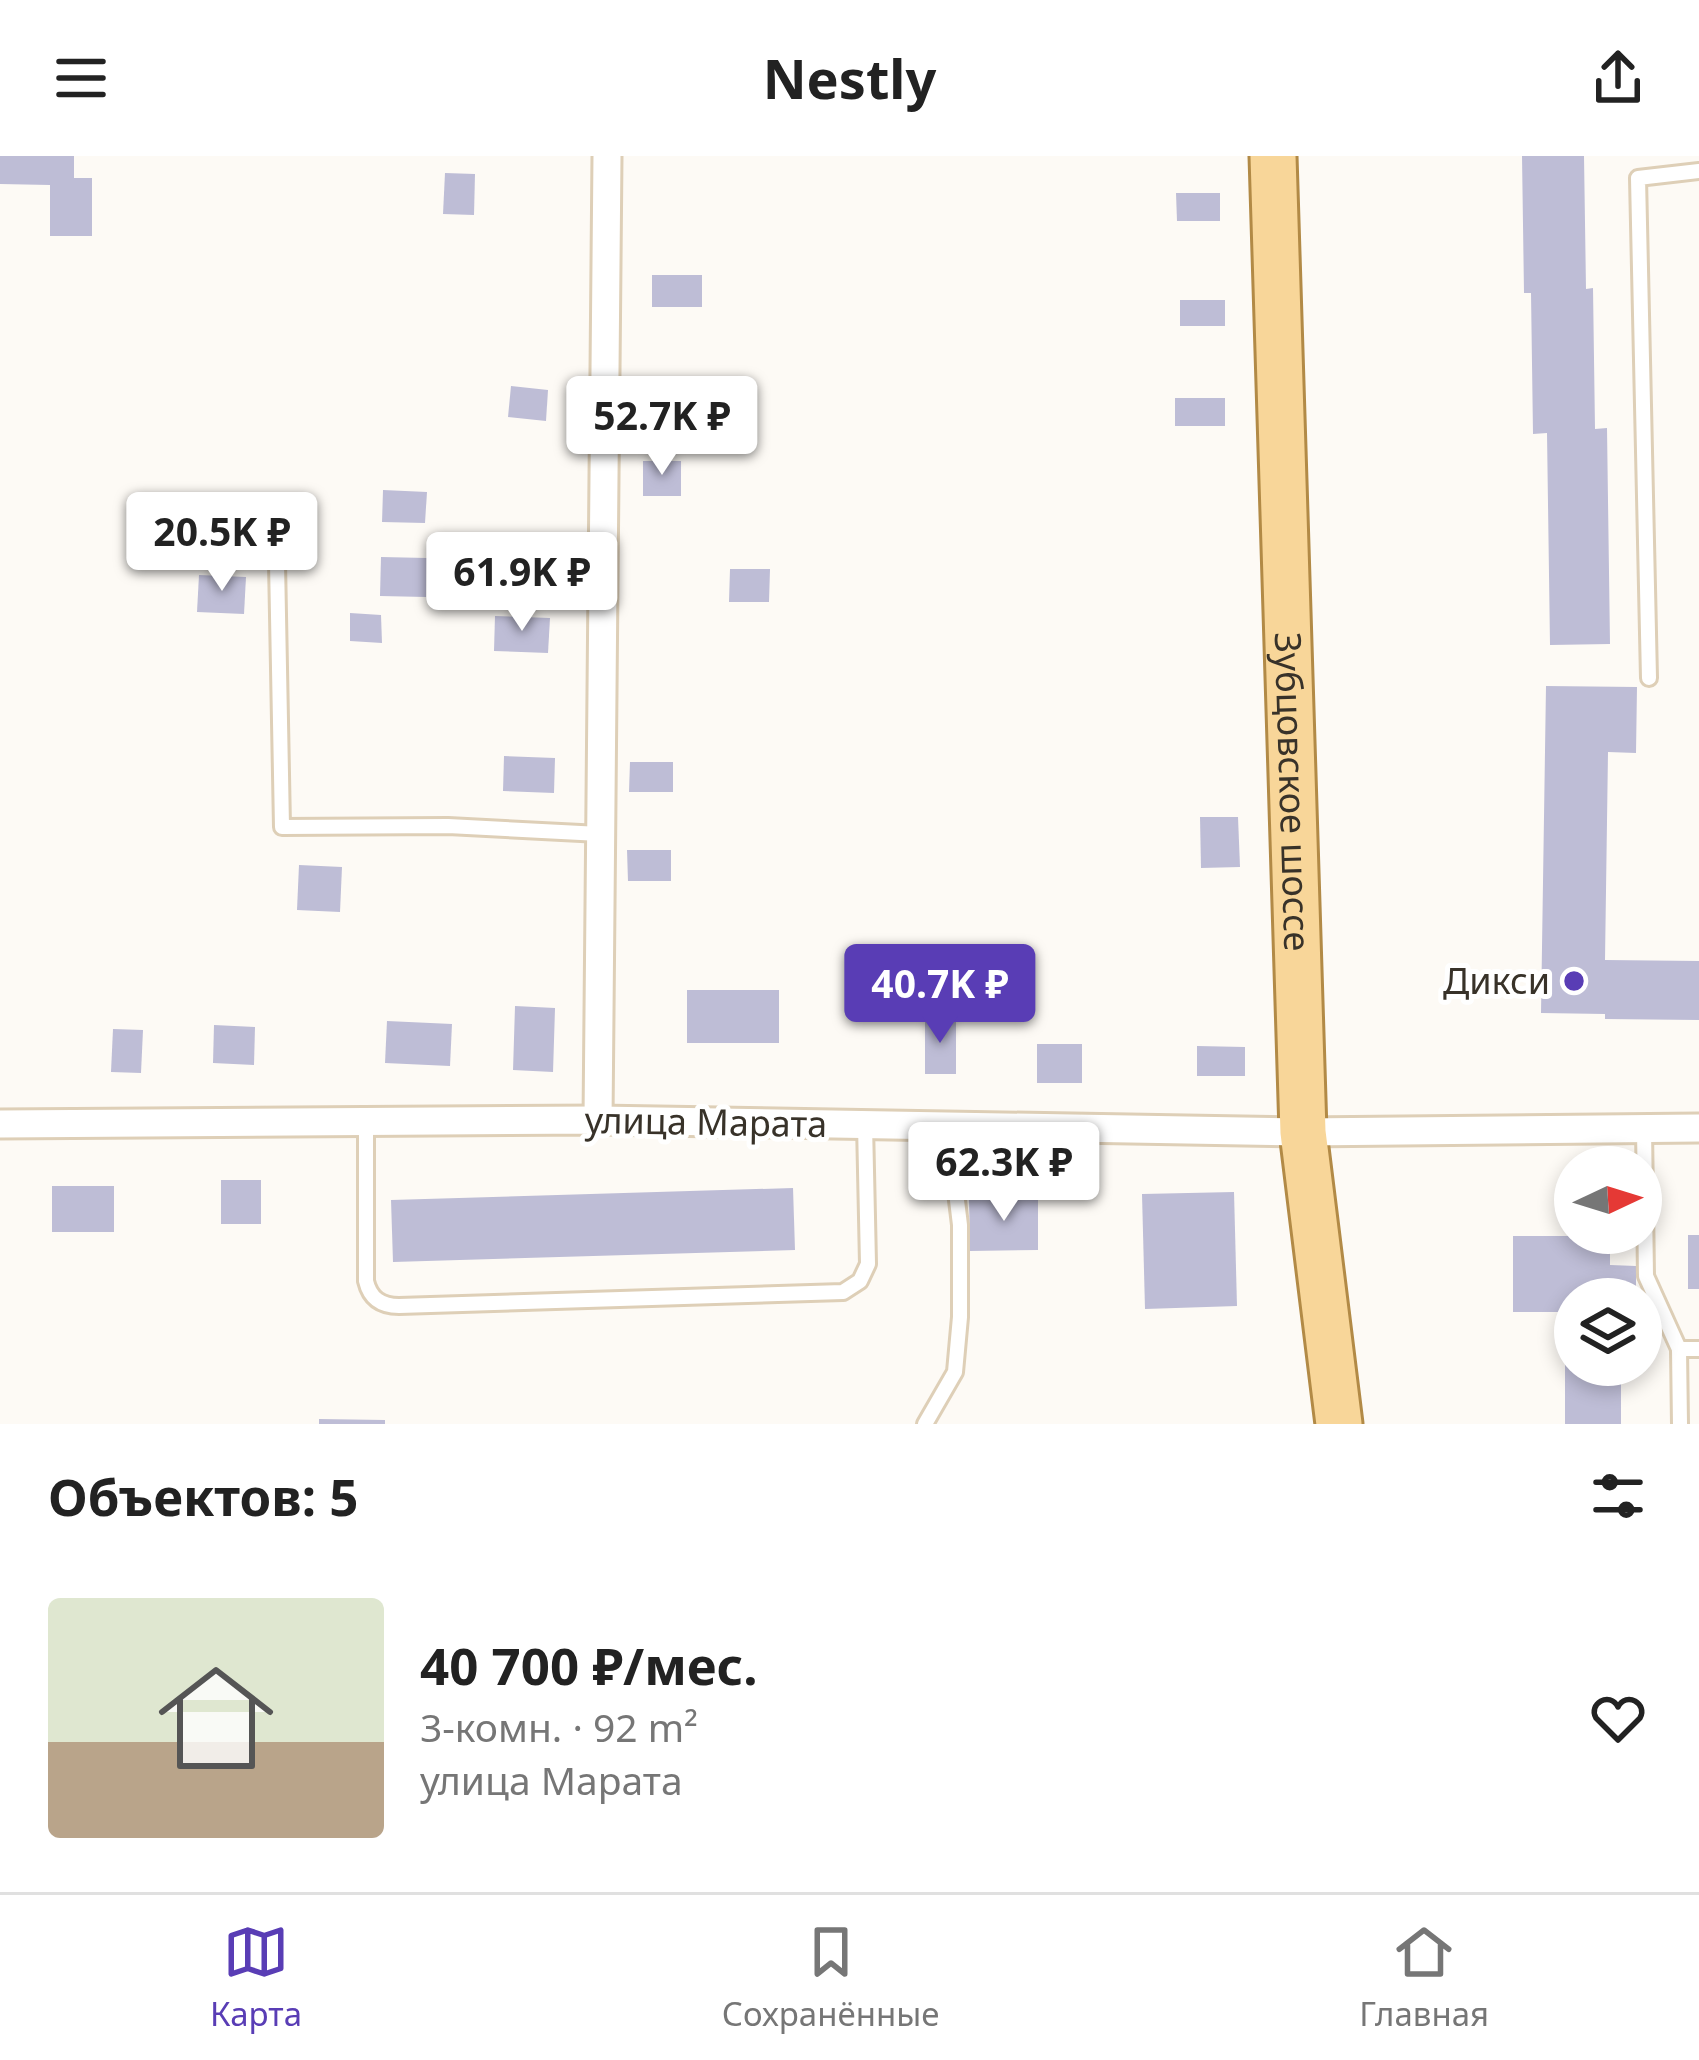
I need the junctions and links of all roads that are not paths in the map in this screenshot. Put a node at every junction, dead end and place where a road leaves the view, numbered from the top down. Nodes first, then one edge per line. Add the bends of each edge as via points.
1 (607, 156) edge
2 (1273, 156) edge
3 (1699, 171) edge
4 (276, 509) dead end
5 (1649, 678) dead end
6 (600, 834) junction
7 (598, 1120) junction
8 (366, 1121) junction
9 (0, 1124) edge
10 (865, 1124) junction
11 (948, 1126) junction
12 (1644, 1128) junction
13 (1699, 1128) edge
14 (1303, 1132) junction
15 (1679, 1349) junction
16 (1699, 1349) edge
17 (925, 1424) edge
18 (1339, 1424) edge
19 (1681, 1424) edge

1 - 6 street
2 - 14 main road, Зубцовское шоссе
3 - 5 lane via 1638,178
4 - 6 lane via 282,827
6 - 7 street
7 - 8 street, улица Марата
7 - 10 street, улица Марата
8 - 9 street, улица Марата
8 - 10 lane via 366,1281 374,1297 393,1306 843,1292 868,1264
10 - 11 street, улица Марата
11 - 14 street, улица Марата
11 - 17 lane via 960,1317 955,1372
12 - 13 street, улица Марата
12 - 14 street, улица Марата
12 - 15 lane via 1646,1276
14 - 18 main road, Зубцовское шоссе
15 - 16 lane
15 - 19 lane

